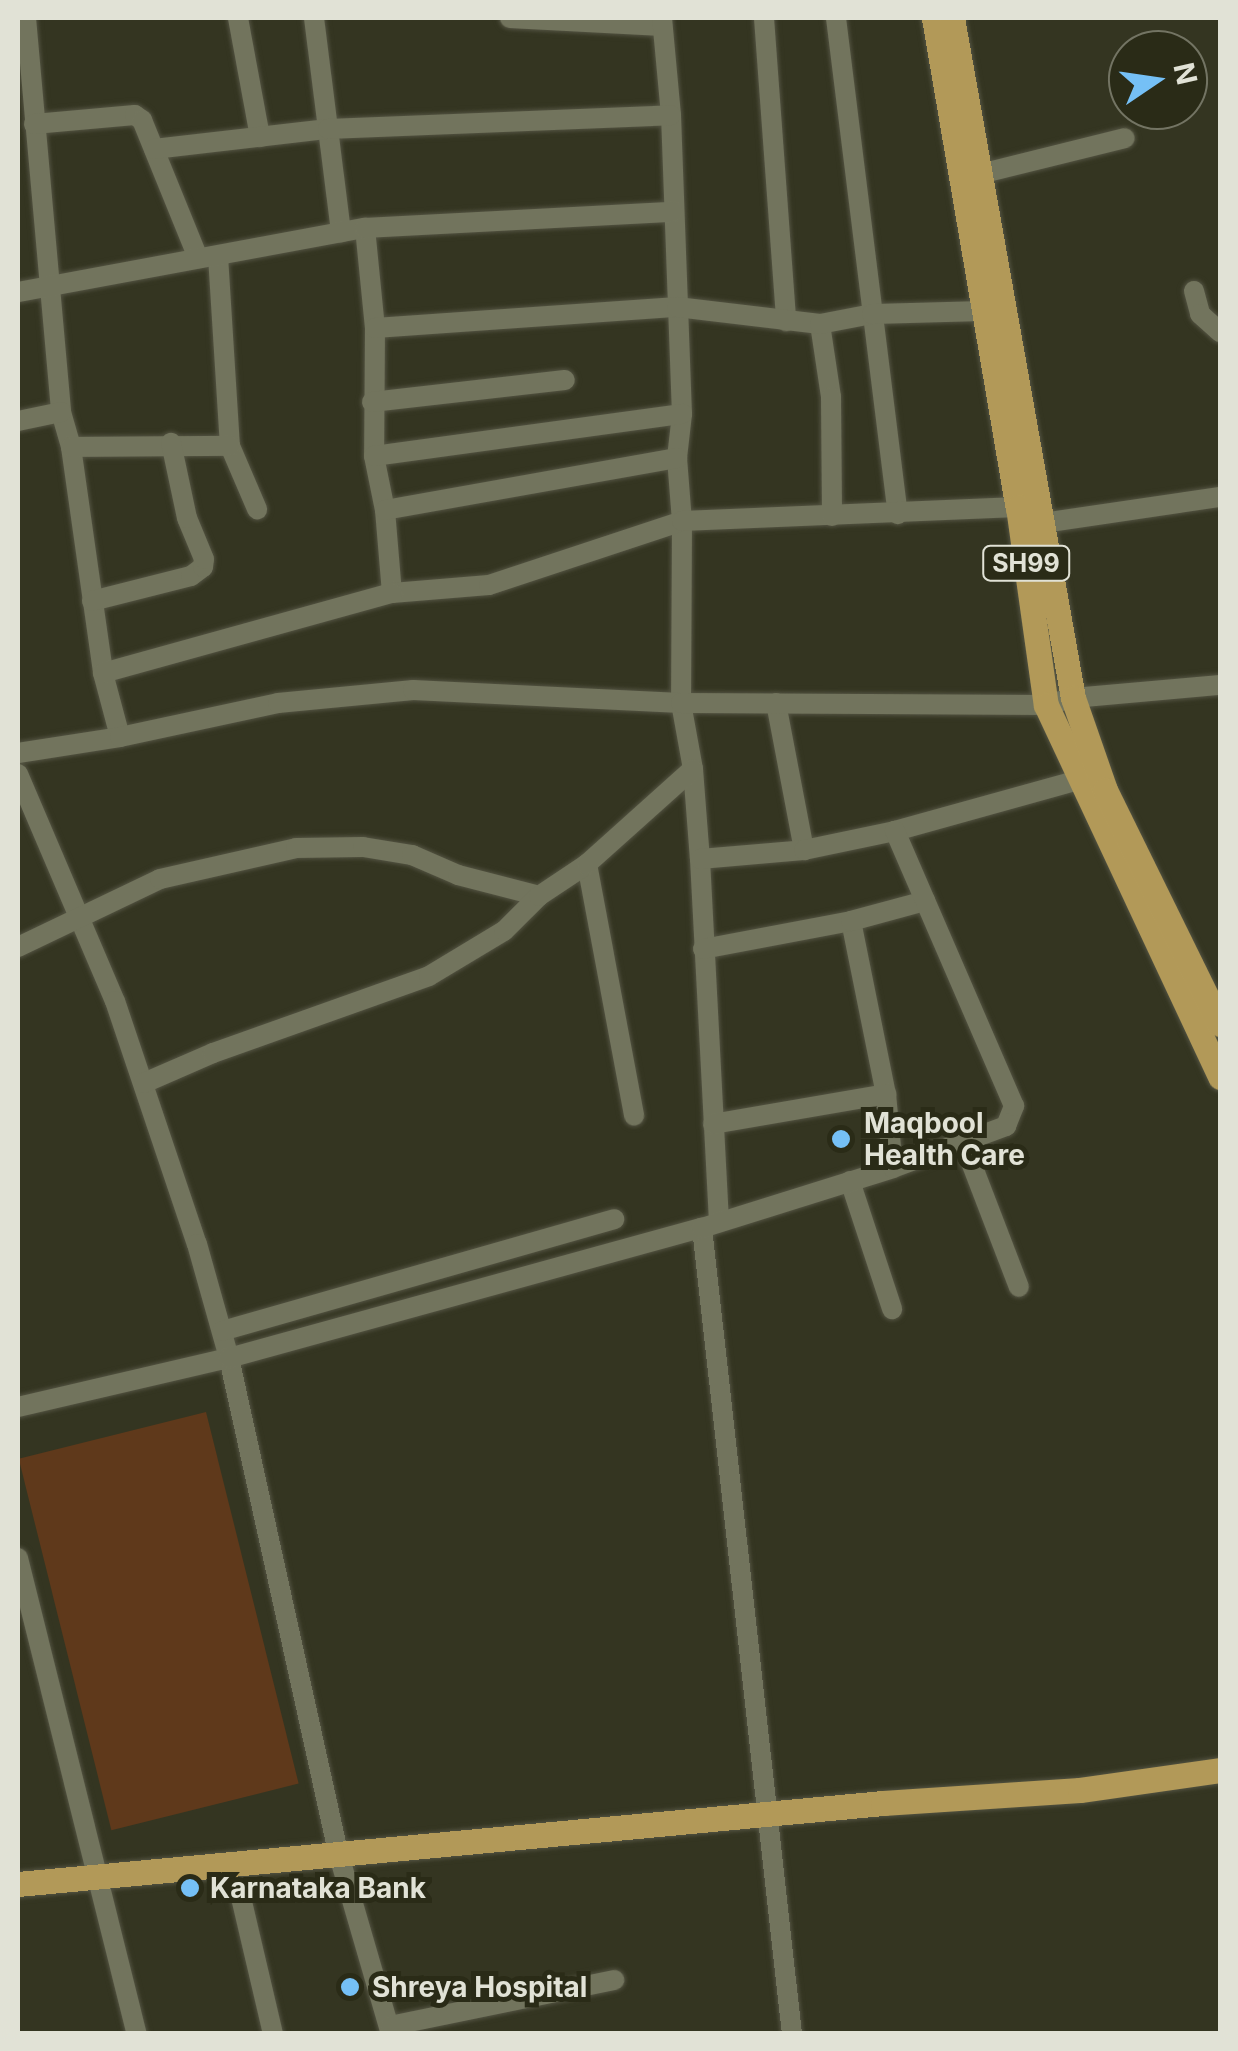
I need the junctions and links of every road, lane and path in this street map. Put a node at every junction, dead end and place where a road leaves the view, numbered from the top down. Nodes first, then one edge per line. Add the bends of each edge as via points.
1 (26, 18) edge
2 (238, 18) edge
3 (314, 18) edge
4 (510, 18) edge
5 (764, 18) edge
6 (836, 18) edge
7 (934, 18) edge
8 (952, 18) edge
9 (662, 22) edge
10 (671, 115) junction
11 (34, 124) junction
12 (328, 129) junction
13 (260, 137) junction
14 (1125, 138) dead end
15 (154, 149) junction
16 (980, 174) junction
17 (673, 212) junction
18 (365, 228) junction
19 (341, 232) junction
20 (208, 257) junction
21 (48, 288) junction
22 (1194, 291) dead end
23 (18, 292) edge
24 (677, 307) junction
25 (983, 310) junction
26 (872, 314) junction
27 (786, 321) junction
28 (820, 324) junction
29 (375, 328) junction
30 (1220, 332) edge
31 (565, 380) dead end
32 (372, 402) junction
33 (61, 412) junction
34 (682, 414) junction
35 (18, 421) edge
36 (171, 443) junction
37 (230, 446) junction
38 (71, 447) junction
39 (374, 456) junction
40 (678, 458) junction
41 (1220, 497) edge
42 (1018, 507) junction
43 (257, 509) dead end
44 (385, 510) junction
45 (898, 514) junction
46 (832, 516) junction
47 (682, 521) junction
48 (1043, 524) junction
49 (392, 593) junction
50 (92, 601) junction
51 (104, 673) junction
52 (1220, 685) edge
53 (1073, 698) junction
54 (680, 703) junction
55 (776, 704) junction
56 (1046, 705) junction
57 (120, 737) junction
58 (18, 753) edge
59 (693, 768) junction
60 (18, 774) edge
61 (1079, 780) junction
62 (896, 831) junction
63 (804, 850) junction
64 (700, 858) junction
65 (588, 864) junction
66 (539, 896) junction
67 (925, 901) junction
68 (82, 913) junction
69 (851, 921) junction
70 (18, 947) edge
71 (703, 949) junction
72 (1220, 1024) edge
73 (1220, 1076) edge
74 (144, 1083) junction
75 (886, 1094) junction
76 (634, 1116) dead end
77 (713, 1124) junction
78 (964, 1144) junction
79 (893, 1168) junction
80 (850, 1182) junction
81 (614, 1220) dead end
82 (711, 1225) junction
83 (1020, 1287) dead end
84 (892, 1309) dead end
85 (222, 1330) junction
86 (229, 1358) junction
87 (18, 1407) edge
88 (18, 1558) edge
89 (1220, 1770) edge
90 (766, 1814) junction
91 (338, 1852) junction
92 (97, 1874) junction
93 (18, 1884) edge
94 (239, 1889) dead end
95 (614, 1980) dead end
96 (391, 2030) edge
97 (136, 2034) edge
98 (272, 2034) edge
99 (792, 2034) edge

1 - 11 street
2 - 13 street
3 - 12 street
4 - 9 street
5 - 27 street
6 - 26 street
7 - 25 main road, SH99
8 - 16 main road, SH99
9 - 10 street
10 - 12 street
10 - 17 street
11 - 15 street via 136,116
11 - 21 street
12 - 13 street
12 - 19 street
13 - 15 street
14 - 16 street
15 - 20 street
16 - 48 main road, SH99
17 - 18 street
17 - 24 street
18 - 19 street
18 - 29 street
19 - 20 street
20 - 21 street
20 - 37 street
21 - 23 street
21 - 33 street
22 - 30 street via 1200,314
24 - 27 street
24 - 29 street
24 - 34 street
25 - 26 street
25 - 42 main road, SH99
26 - 28 street
26 - 45 street
27 - 28 street
28 - 46 street via 830,397
29 - 32 street
31 - 32 street
32 - 39 street
33 - 35 street
33 - 38 street
34 - 39 street
34 - 40 street
36 - 37 street
36 - 38 street
36 - 50 street via 203,567 192,576
37 - 43 street
38 - 50 street
39 - 44 street
40 - 44 street
40 - 47 street
41 - 48 street
42 - 45 street
42 - 56 main road, SH99
44 - 49 street
45 - 46 street
46 - 47 street
47 - 49 street via 490,585
47 - 54 street
48 - 53 main road, SH99
49 - 51 street
50 - 51 street
51 - 57 street
52 - 53 street
53 - 56 street
53 - 72 main road, SH99 via 1106,790
54 - 55 street
54 - 57 street via 413,690 278,704
54 - 59 street
55 - 56 street
55 - 63 street
56 - 61 main road, SH99
57 - 58 street
59 - 64 street
59 - 65 street
60 - 68 street
61 - 62 street
61 - 73 main road, SH99
62 - 63 street
62 - 67 street
63 - 64 street
64 - 71 street
65 - 66 street
65 - 76 street
66 - 68 street via 412,855 364,847 296,848 160,879
66 - 74 street via 504,931 430,976
67 - 69 street
67 - 78 street via 1014,1106 1006,1126
68 - 70 street
68 - 74 street
69 - 71 street
69 - 75 street
71 - 77 street
74 - 85 street
75 - 77 street
75 - 79 street
77 - 82 street
78 - 79 street
78 - 83 street
79 - 80 street
80 - 82 street
80 - 84 street
81 - 85 street
82 - 86 street
82 - 90 street
85 - 86 street
86 - 87 street
86 - 91 street
88 - 92 street
89 - 90 main road via 1080,1790
90 - 91 main road
90 - 99 street
91 - 92 main road
91 - 96 street
92 - 93 main road
92 - 97 street
94 - 98 street
95 - 96 street

